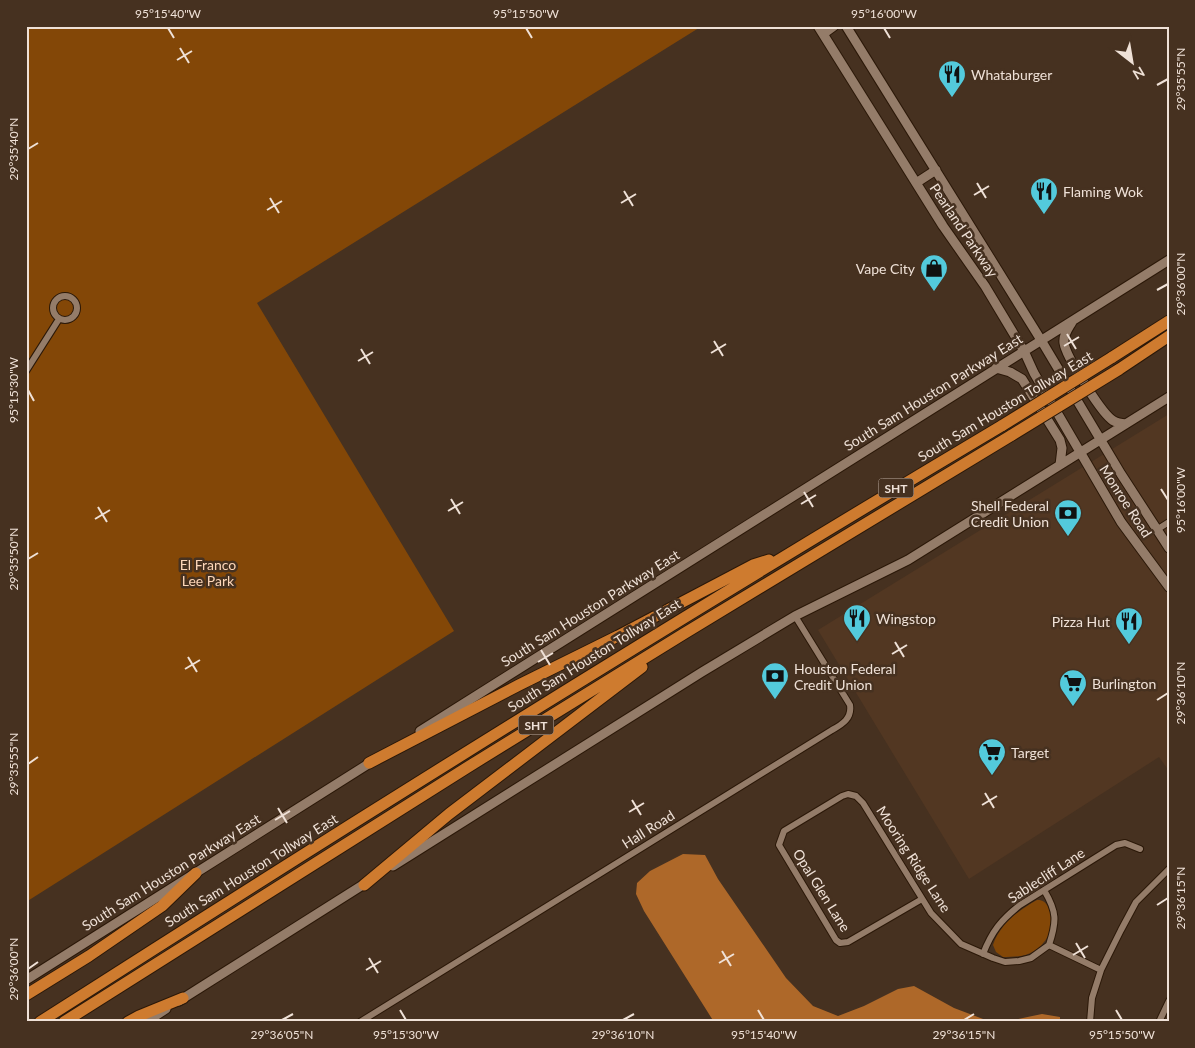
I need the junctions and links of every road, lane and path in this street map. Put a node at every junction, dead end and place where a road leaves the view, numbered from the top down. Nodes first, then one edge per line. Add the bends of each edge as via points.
1 (834, 26) edge
2 (846, 26) edge
3 (820, 30) edge
4 (936, 170) junction
5 (916, 183) junction
6 (1169, 260) edge
7 (60, 319) dead end
8 (1074, 320) junction
9 (1169, 321) edge
10 (1169, 336) edge
11 (1041, 340) junction
12 (1024, 351) junction
13 (996, 368) junction
14 (26, 371) edge
15 (1169, 397) edge
16 (1125, 424) junction
17 (1101, 440) junction
18 (1080, 452) junction
19 (1060, 465) junction
20 (1169, 522) edge
21 (1158, 529) junction
22 (1169, 548) edge
23 (789, 552) junction
24 (1168, 586) edge
25 (795, 616) junction
26 (685, 633) junction
27 (369, 763) junction
28 (779, 845) joint
29 (1140, 849) dead end
30 (1168, 872) edge
31 (196, 873) junction
32 (364, 885) junction
33 (1044, 890) junction
34 (922, 899) junction
35 (1049, 945) junction
36 (983, 954) junction
37 (1101, 970) junction
38 (26, 980) edge
39 (26, 995) edge
40 (183, 998) junction
41 (1169, 1001) edge
42 (40, 1022) edge
43 (64, 1022) edge
44 (128, 1022) edge
45 (146, 1022) edge
46 (360, 1022) edge
47 (1090, 1022) edge
48 (1159, 1022) edge

1 - 3 main road
2 - 4 main road, Pearland Parkway
3 - 5 main road, Pearland Parkway
4 - 5 main road
4 - 11 main road, Pearland Parkway
5 - 12 main road, Pearland Parkway
6 - 8 main road, South Sam Houston Parkway East
7 - 14 street
8 - 11 main road, South Sam Houston Parkway East
8 - 16 main road via 1064,343 1070,358 1104,412 1112,420
9 - 23 highway, South Sam Houston Tollway East / SHT, bridge via 1003,425
10 - 26 highway, South Sam Houston Tollway East / SHT, bridge
11 - 12 main road, South Sam Houston Parkway East
11 - 17 main road, Pearland Parkway
12 - 13 main road, South Sam Houston Parkway East
12 - 18 main road, Pearland Parkway
13 - 19 main road via 1022,380 1060,440
13 - 27 main road, South Sam Houston Parkway East
15 - 16 main road
16 - 17 main road
17 - 18 main road
17 - 21 main road, Monroe Road
18 - 19 main road
18 - 24 main road, Monroe Road via 1122,522
19 - 25 main road via 908,560
20 - 21 street
21 - 22 main road, Monroe Road
23 - 27 highway via 752,566
23 - 42 highway, South Sam Houston Tollway East / SHT via 465,752
25 - 32 main road
25 - 46 street, Hall Road via 850,705 848,719
26 - 32 highway via 449,814
26 - 43 highway, South Sam Houston Tollway East / SHT
27 - 31 main road, South Sam Houston Parkway East
28 - 34 street, Opal Glen Lane via 840,943 848,942
28 - 34 street, Mooring Ridge Lane via 784,832 848,794 856,796
29 - 33 street, Sablecliff Lane via 1125,843 1116,845
30 - 37 street via 1136,902
31 - 38 main road, South Sam Houston Parkway East
31 - 39 highway via 154,911
32 - 40 main road
33 - 35 street via 1056,920
33 - 36 street, Sablecliff Lane via 1006,915
34 - 36 street, Mooring Ridge Lane via 930,913 956,940
35 - 36 street, Mooring Ridge Lane via 1031,958 1019,961 1005,962
35 - 37 street
37 - 47 street via 1092,998
40 - 44 highway
40 - 45 main road
41 - 48 street

